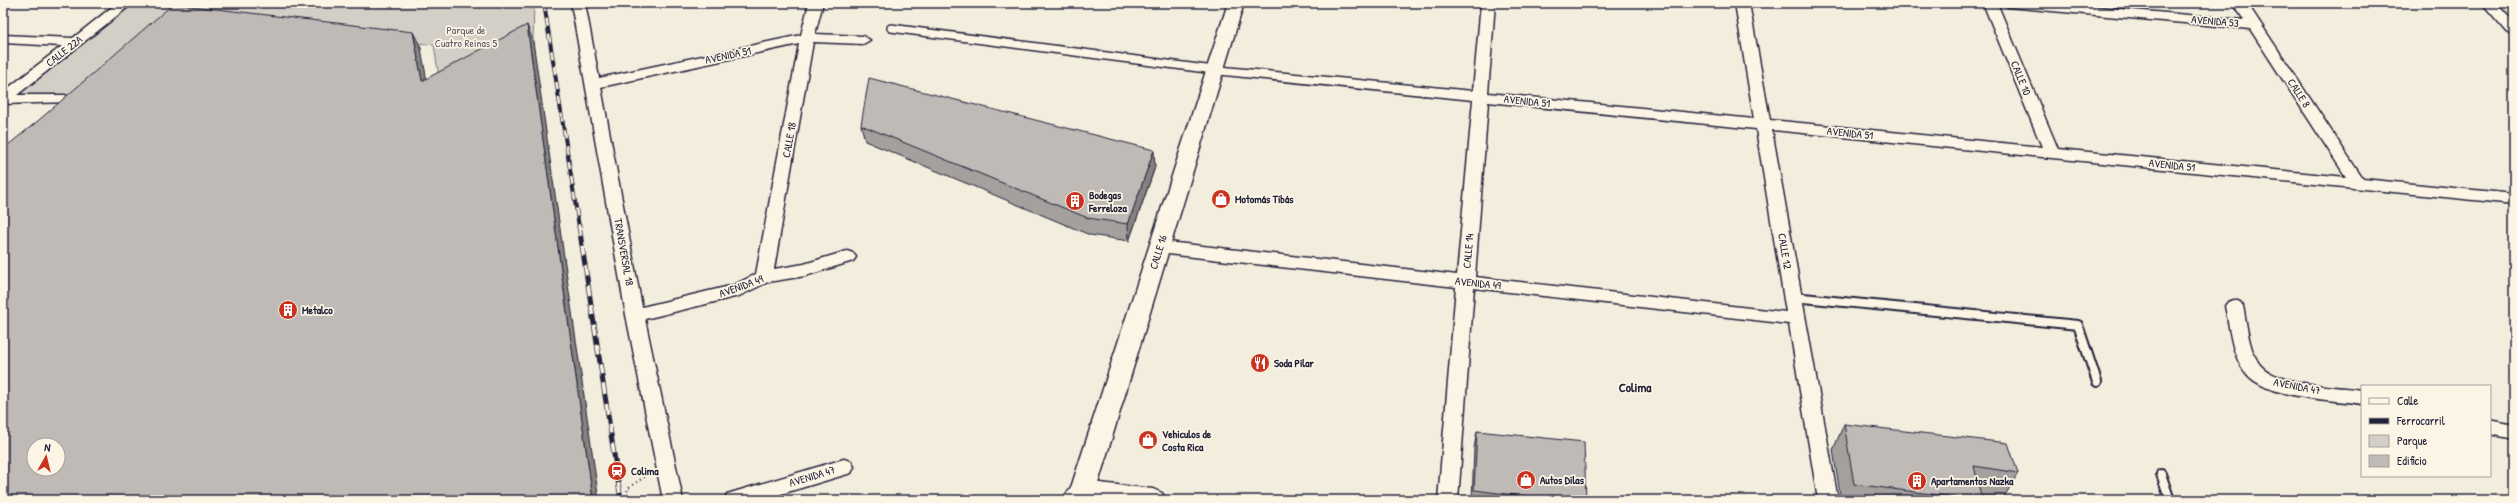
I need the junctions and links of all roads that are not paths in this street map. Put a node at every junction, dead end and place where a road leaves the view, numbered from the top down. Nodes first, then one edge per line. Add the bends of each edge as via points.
1 (126, 3) edge
2 (578, 3) edge
3 (816, 3) edge
4 (1236, 3) edge
5 (1488, 3) edge
6 (1742, 3) edge
7 (1990, 3) edge
8 (2008, 3) edge
9 (2240, 3) edge
10 (2489, 3) edge
11 (2254, 24) junction
12 (891, 28) dead end
13 (2514, 31) edge
14 (807, 38) junction
15 (3, 39) edge
16 (864, 40) dead end
17 (76, 42) junction
18 (1214, 70) junction
19 (593, 84) junction
20 (1480, 97) junction
21 (3, 100) edge
22 (48, 114) edge
23 (1763, 125) junction
24 (2052, 153) junction
25 (2358, 184) junction
26 (2514, 199) edge
27 (1159, 247) junction
28 (848, 257) dead end
29 (764, 277) junction
30 (1465, 282) junction
31 (1793, 297) junction
32 (2234, 306) dead end
33 (635, 316) junction
34 (1797, 318) junction
35 (2097, 382) dead end
36 (2361, 397) edge
37 (2491, 427) edge
38 (2514, 432) edge
39 (844, 467) dead end
40 (2161, 474) dead end
41 (1079, 497) edge
42 (673, 500) edge
43 (734, 500) edge
44 (1153, 500) edge
45 (1448, 500) edge
46 (1828, 500) edge
47 (2170, 500) edge

1 - 17 street, CALLE 22A
2 - 19 street, TRANSVERSAL 18
3 - 14 street, CALLE 18
4 - 18 street, CALLE 16
5 - 20 street, CALLE 14
6 - 23 street, CALLE 12
7 - 24 street, CALLE 10
8 - 11 street, AVENIDA 53
9 - 11 street, CALLE 8
10 - 13 street
11 - 25 street, CALLE 8
12 - 18 lane, AVENIDA 51
14 - 16 street, AVENIDA 51
14 - 19 street, AVENIDA 51
14 - 29 street, CALLE 18
15 - 17 street
17 - 21 street, CALLE 22A
18 - 20 street, AVENIDA 51
18 - 27 street, CALLE 16
19 - 33 street, TRANSVERSAL 18
20 - 23 street, AVENIDA 51
20 - 30 street, CALLE 14
21 - 22 street via 65,99
23 - 24 street, AVENIDA 51
23 - 31 street, CALLE 12
24 - 25 street, AVENIDA 51
25 - 26 street, AVENIDA 51
27 - 30 street, AVENIDA 49
27 - 41 street, CALLE 16
28 - 29 street, AVENIDA 49 via 805,270
29 - 33 street, AVENIDA 49 via 739,290
30 - 34 street, AVENIDA 49
30 - 45 street, CALLE 14
31 - 34 street, CALLE 12
31 - 35 lane via 2078,325
32 - 36 street, AVENIDA 47 via 2248,360 2260,376 2285,385
33 - 42 street, TRANSVERSAL 18
34 - 46 street, CALLE 12
37 - 38 street
39 - 43 street, AVENIDA 47
40 - 47 lane
41 - 44 main road

